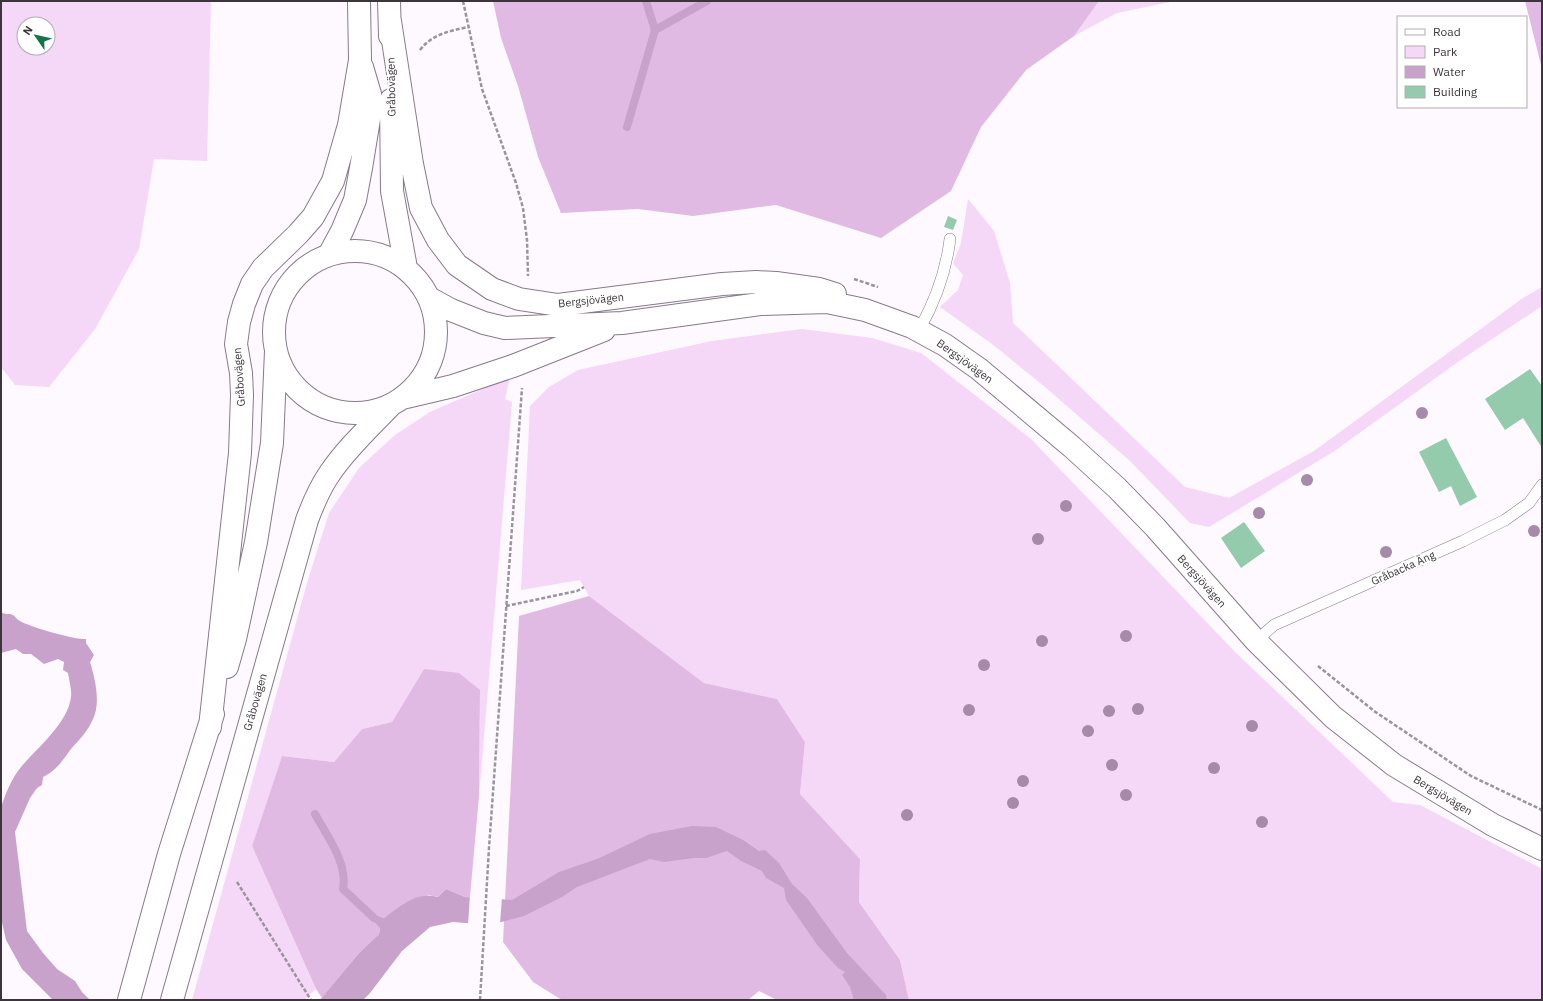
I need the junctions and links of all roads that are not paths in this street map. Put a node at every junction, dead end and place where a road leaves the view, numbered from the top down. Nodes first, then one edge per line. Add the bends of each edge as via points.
1 (359, 1) edge
2 (390, 11) edge
3 (360, 60) junction
4 (950, 239) dead end
5 (329, 255) junction
6 (406, 268) junction
7 (429, 298) junction
8 (866, 310) junction
9 (622, 323) junction
10 (919, 330) junction
11 (276, 351) junction
12 (397, 401) junction
13 (1542, 485) edge
14 (1256, 641) junction
15 (210, 727) junction
16 (1542, 849) edge
17 (129, 1000) edge
18 (172, 1000) edge

1 - 3 main road, Gråbovägen
2 - 6 main road, Gråbovägen via 392,191
2 - 8 main road, Bergsjövägen via 412,164 421,208 438,240 457,265 492,289 519,299 558,305 756,282 819,289 852,300
3 - 5 main road, Gråbovägen via 370,94 370,113 355,200
3 - 15 main road, Gråbovägen via 349,125 333,181 313,216 263,268 252,284 239,322 236,344 242,395 240,453
4 - 10 lane via 948,259 937,293
5 - 6 main road, Gråbovägen via 352,250 375,253
5 - 11 main road, Gråbovägen via 318,259 302,271 283,293 274,322
6 - 7 main road, Gråbovägen via 423,286
7 - 9 main road, Bergsjövägen via 484,323 506,328
7 - 12 main road, Gråbovägen via 436,323 435,348 426,372
8 - 9 main road, Bergsjövägen via 827,302 760,304
8 - 10 main road, Bergsjövägen
9 - 12 main road, Bergsjövägen via 513,366
10 - 14 main road, Bergsjövägen via 979,370 1072,447 1155,527
11 - 12 main road, Gråbovägen via 291,383 308,399 319,405 352,413 376,410
11 - 15 main road, Gråbovägen via 272,443 256,542 235,639
12 - 18 main road, Gråbovägen via 345,453 329,474 307,520
13 - 14 lane, Gråbacka Äng via 1529,503 1505,520 1274,625
14 - 16 main road, Bergsjövägen via 1333,717 1394,765 1493,825
15 - 17 main road, Gråbovägen via 169,854

